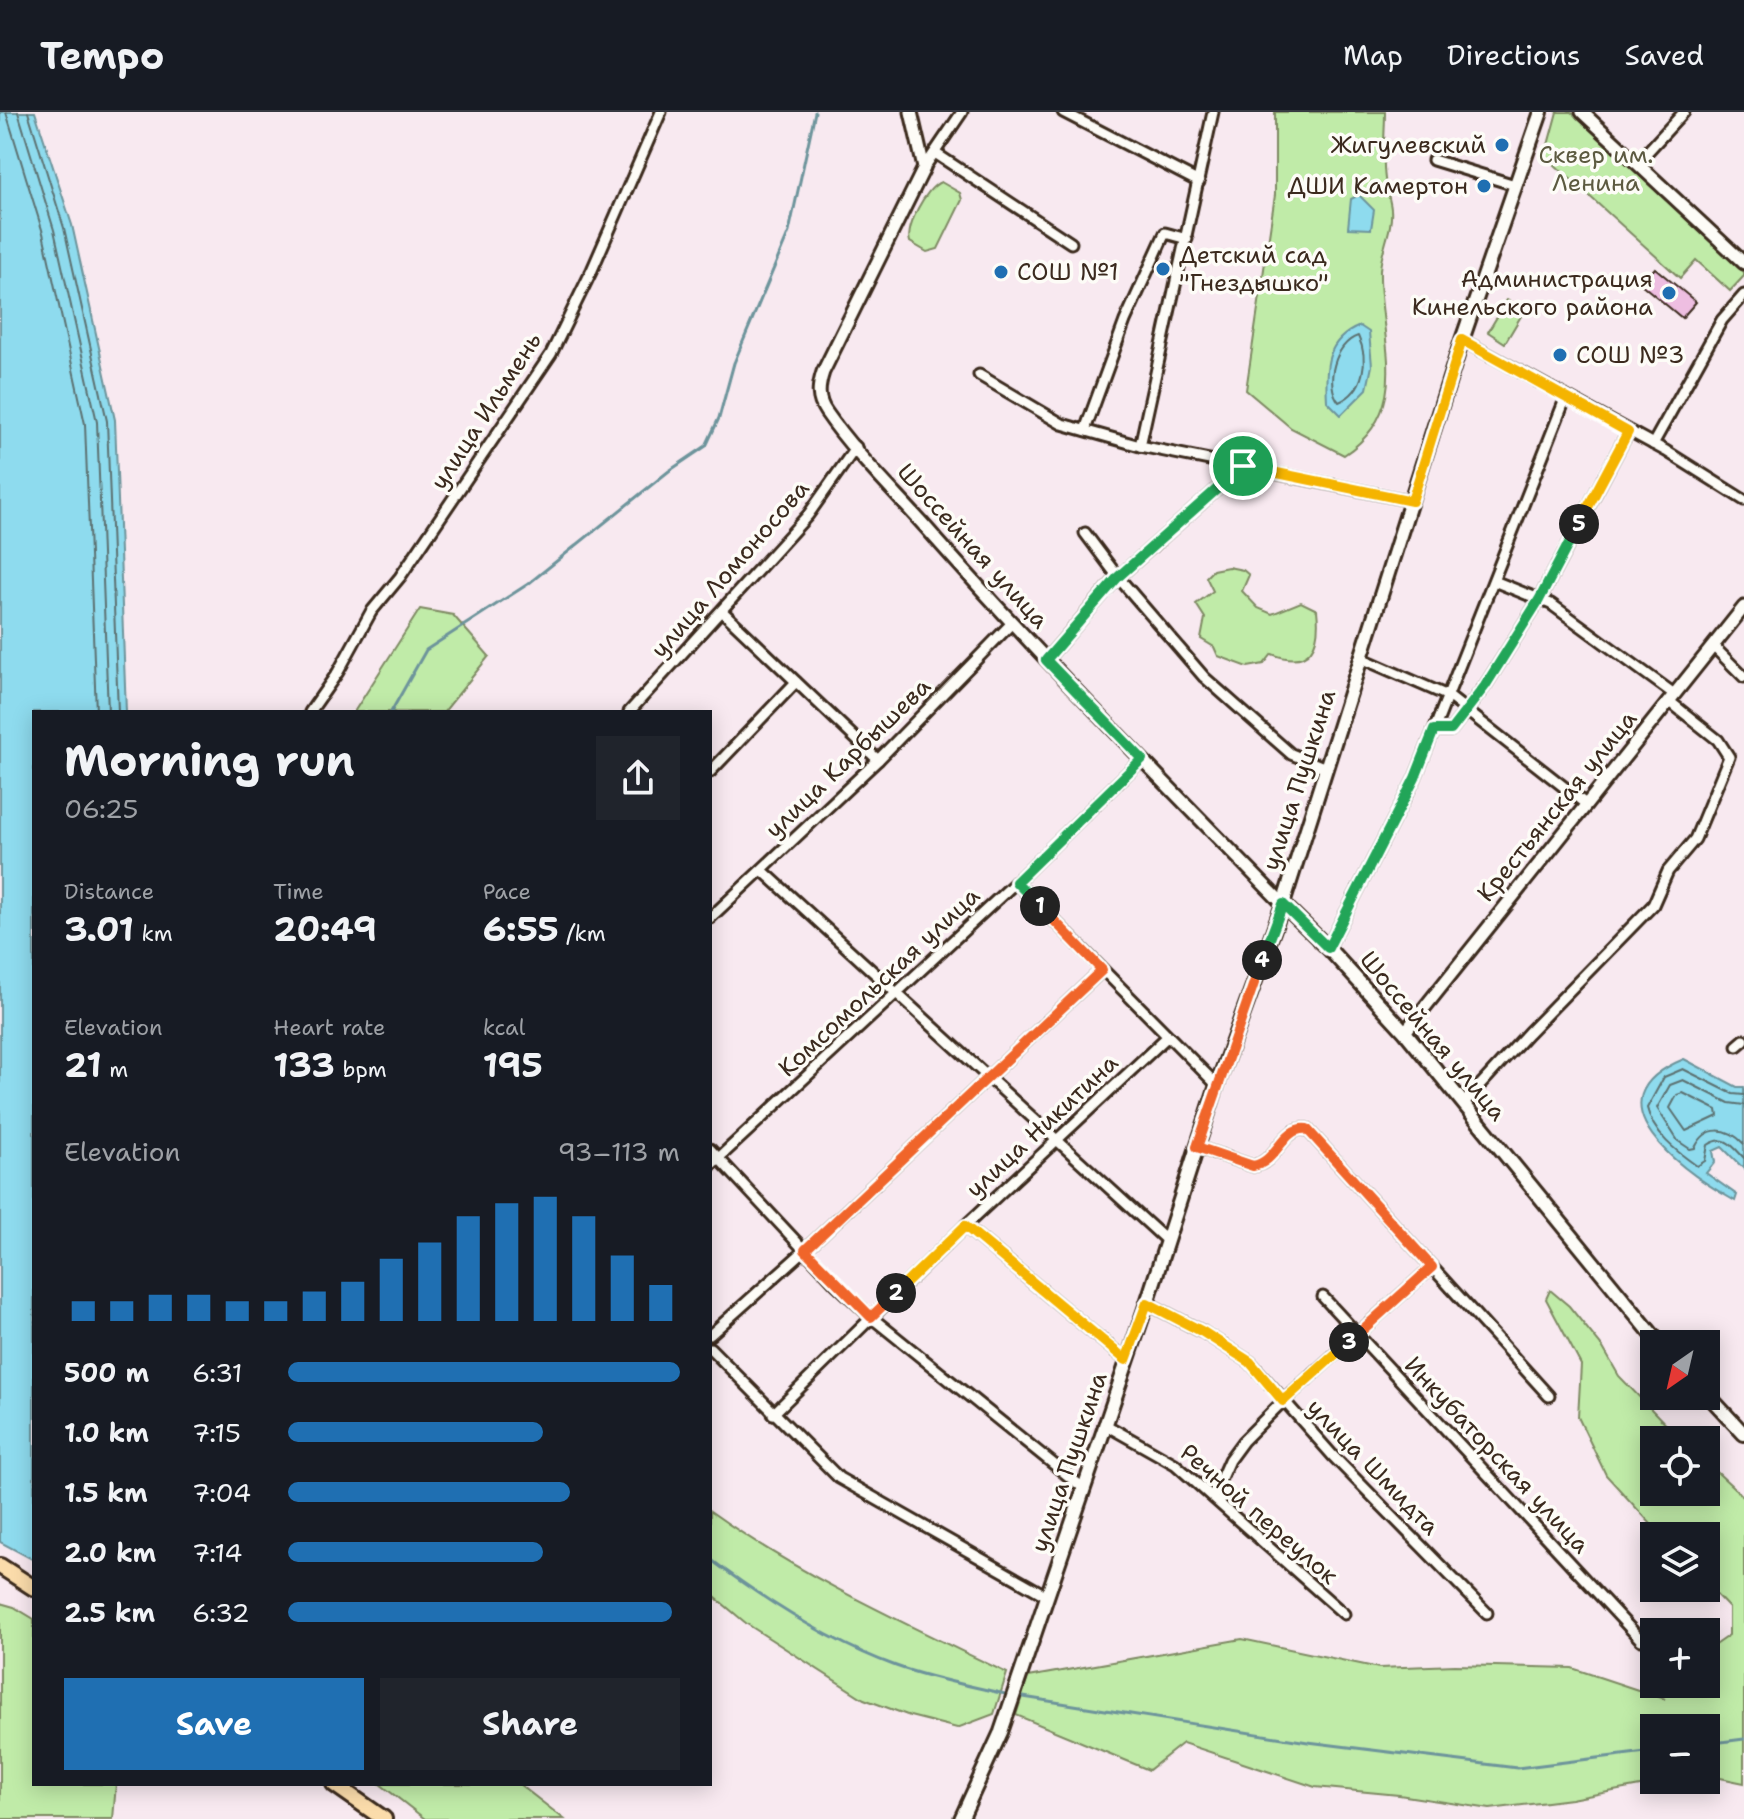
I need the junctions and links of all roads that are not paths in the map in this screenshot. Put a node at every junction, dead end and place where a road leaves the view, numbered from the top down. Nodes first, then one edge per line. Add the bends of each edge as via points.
1 (661, 112) edge
2 (911, 112) edge
3 (962, 112) edge
4 (1063, 112) edge
5 (1213, 112) edge
6 (1541, 112) edge
7 (1582, 112) edge
8 (1684, 112) edge
9 (935, 153) junction
10 (1433, 160) dead end
11 (1639, 161) junction
12 (924, 168) junction
13 (1199, 182) junction
14 (1515, 185) junction
15 (1187, 239) junction
16 (1071, 243) dead end
17 (1744, 263) edge
18 (1744, 295) edge
19 (1462, 340) junction
20 (979, 375) dead end
21 (1566, 397) junction
22 (1085, 430) junction
23 (1628, 432) junction
24 (1653, 444) junction
25 (1140, 446) junction
26 (856, 447) junction
27 (1243, 466) junction
28 (1744, 500) edge
29 (1412, 501) junction
30 (1085, 533) dead end
31 (1118, 577) junction
32 (1494, 581) junction
33 (1539, 600) junction
34 (1744, 607) edge
35 (723, 612) junction
36 (1011, 624) junction
37 (1714, 647) junction
38 (1361, 658) junction
39 (1046, 660) junction
40 (1744, 677) edge
41 (796, 682) junction
42 (1448, 696) junction
43 (1672, 698) junction
44 (311, 710) edge
45 (631, 710) edge
46 (1465, 711) junction
47 (1434, 730) junction
48 (1142, 759) junction
49 (878, 760) junction
50 (1326, 768) junction
51 (712, 770) edge
52 (1587, 805) junction
53 (762, 870) junction
54 (1016, 882) junction
55 (1283, 904) junction
56 (712, 916) edge
57 (1328, 948) junction
58 (1102, 970) junction
59 (896, 993) junction
60 (1405, 1032) junction
61 (1168, 1036) junction
62 (988, 1078) junction
63 (1217, 1085) junction
64 (1463, 1104) junction
65 (1056, 1139) junction
66 (1197, 1147) junction
67 (712, 1151) edge
68 (718, 1158) junction
69 (712, 1164) edge
70 (965, 1226) junction
71 (1166, 1240) junction
72 (805, 1250) junction
73 (1432, 1267) junction
74 (1323, 1297) dead end
75 (1147, 1303) junction
76 (871, 1317) junction
77 (1649, 1330) edge
78 (712, 1333) edge
79 (1357, 1334) junction
80 (712, 1350) edge
81 (1126, 1360) junction
82 (1549, 1396) dead end
83 (1283, 1401) junction
84 (1720, 1408) edge
85 (773, 1414) junction
86 (1104, 1424) junction
87 (1744, 1434) edge
88 (1082, 1487) junction
89 (1213, 1496) junction
90 (0, 1566) edge
91 (32, 1587) edge
92 (1047, 1596) junction
93 (1487, 1613) dead end
94 (1344, 1614) dead end
95 (1640, 1639) edge
96 (337, 1786) edge
97 (384, 1819) edge
98 (961, 1819) edge

1 - 44 street, улица Ильмень via 551,354 371,612
2 - 12 street
3 - 9 street
4 - 13 street
5 - 13 street
6 - 14 main road, улица Пушкина
7 - 11 street
8 - 11 street
9 - 12 street
9 - 16 street
10 - 14 street
11 - 17 street
12 - 26 street, Шоссейная улица via 819,384 825,411
13 - 15 street
14 - 19 main road, улица Пушкина
15 - 22 street via 1165,233
15 - 25 street
18 - 24 street via 1722,320
19 - 21 street
19 - 29 main road, улица Пушкина
20 - 22 street via 1062,424
21 - 23 street
21 - 32 street
22 - 25 street
23 - 24 street
23 - 33 street
24 - 28 street
25 - 27 street
26 - 35 street, улица Ломоносова via 808,515
26 - 36 street, Шоссейная улица
27 - 29 street
27 - 31 street
29 - 38 main road, улица Пушкина
30 - 31 street
31 - 39 street
31 - 50 street via 1204,677 1291,754
32 - 33 street
32 - 42 street
33 - 43 street
33 - 46 street
34 - 37 street, Крестьянская улица
35 - 41 street
35 - 45 street, улица Ломоносова
36 - 39 street, Шоссейная улица
36 - 49 street, улица Карбышева
37 - 40 street
37 - 43 street, Крестьянская улица
38 - 42 street
38 - 50 main road, улица Пушкина
39 - 48 street, Шоссейная улица
41 - 49 street
41 - 51 street
42 - 46 street
42 - 47 street
43 - 52 street, Крестьянская улица
43 - 64 street via 1729,757 1695,839 1668,871 1653,905
46 - 47 street via 1451,730
46 - 52 street
47 - 57 street
48 - 54 street, Комсомольская улица
48 - 55 street, Шоссейная улица
49 - 53 street, улица Карбышева
50 - 55 main road, улица Пушкина
52 - 60 street, Крестьянская улица
53 - 56 street, улица Карбышева
53 - 59 street
54 - 58 street
54 - 59 street, Комсомольская улица
55 - 57 main road, Шоссейная улица
55 - 63 main road, улица Пушкина
57 - 60 main road, Шоссейная улица
58 - 61 street
58 - 62 street
59 - 62 street
59 - 68 street, Комсомольская улица
60 - 64 main road, Шоссейная улица
61 - 63 street
61 - 65 street, улица Никитина
62 - 65 street
62 - 72 street
63 - 66 main road, улица Пушкина
64 - 77 main road, Шоссейная улица
65 - 70 street, улица Никитина
65 - 71 street
66 - 71 main road, улица Пушкина
66 - 73 street via 1253,1166 1270,1159 1290,1132 1307,1129
67 - 68 street
68 - 69 street, Комсомольская улица
68 - 72 street
70 - 76 street, улица Никитина
70 - 81 street
71 - 75 main road, улица Пушкина
72 - 76 street
72 - 78 street
73 - 79 street
73 - 82 street
74 - 79 street, Инкубаторская улица
75 - 81 main road, улица Пушкина
75 - 83 street, улица Шмидта via 1250,1362
76 - 85 street, улица Никитина
76 - 88 street
79 - 83 street
79 - 95 street, Инкубаторская улица
80 - 85 street
81 - 86 main road, улица Пушкина
83 - 89 street via 1229,1460
83 - 93 street, улица Шмидта
84 - 87 main road
85 - 92 street via 839,1478
86 - 88 main road, улица Пушкина
86 - 89 street, Речной переулок via 1175,1464
88 - 92 main road, улица Пушкина
89 - 94 street, Речной переулок
90 - 91 main road
92 - 98 main road, улица Пушкина via 1001,1732
96 - 97 main road

